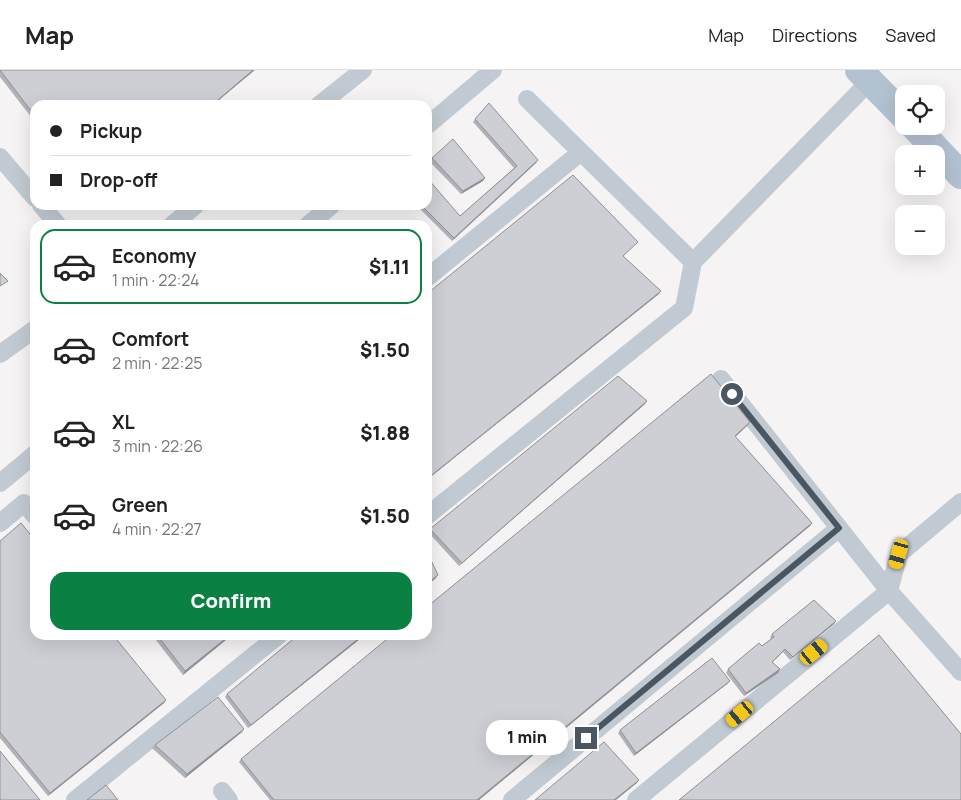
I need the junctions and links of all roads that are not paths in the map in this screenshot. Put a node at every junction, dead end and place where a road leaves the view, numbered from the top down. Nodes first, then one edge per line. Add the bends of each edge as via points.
1 (362, 70) edge
2 (493, 70) edge
3 (864, 76) edge
4 (526, 99) dead end
5 (325, 100) edge
6 (895, 107) edge
7 (432, 122) edge
8 (923, 135) edge
9 (581, 152) junction
10 (0, 157) edge
11 (961, 175) edge
12 (30, 192) edge
13 (45, 210) edge
14 (190, 210) edge
15 (326, 210) edge
16 (54, 220) edge
17 (178, 220) edge
18 (314, 220) edge
19 (693, 262) junction
20 (432, 274) edge
21 (30, 333) edge
22 (0, 354) edge
23 (721, 380) dead end
24 (30, 458) edge
25 (0, 483) edge
26 (961, 502) edge
27 (30, 510) edge
28 (432, 512) edge
29 (0, 524) edge
30 (839, 528) junction
31 (889, 591) junction
32 (273, 640) edge
33 (961, 672) edge
34 (75, 800) edge
35 (512, 800) edge
36 (636, 800) edge

1 - 5 street
2 - 7 street
3 - 6 main road
3 - 19 street
4 - 9 street
8 - 11 main road
9 - 19 street
9 - 20 street
10 - 12 street
13 - 16 street
14 - 17 street
15 - 18 street
19 - 28 street via 684,308
21 - 22 street
23 - 30 street
24 - 25 street
26 - 31 street via 899,554
27 - 29 street via 24,503
30 - 31 street
30 - 35 street
31 - 33 street
31 - 36 street
32 - 34 street

